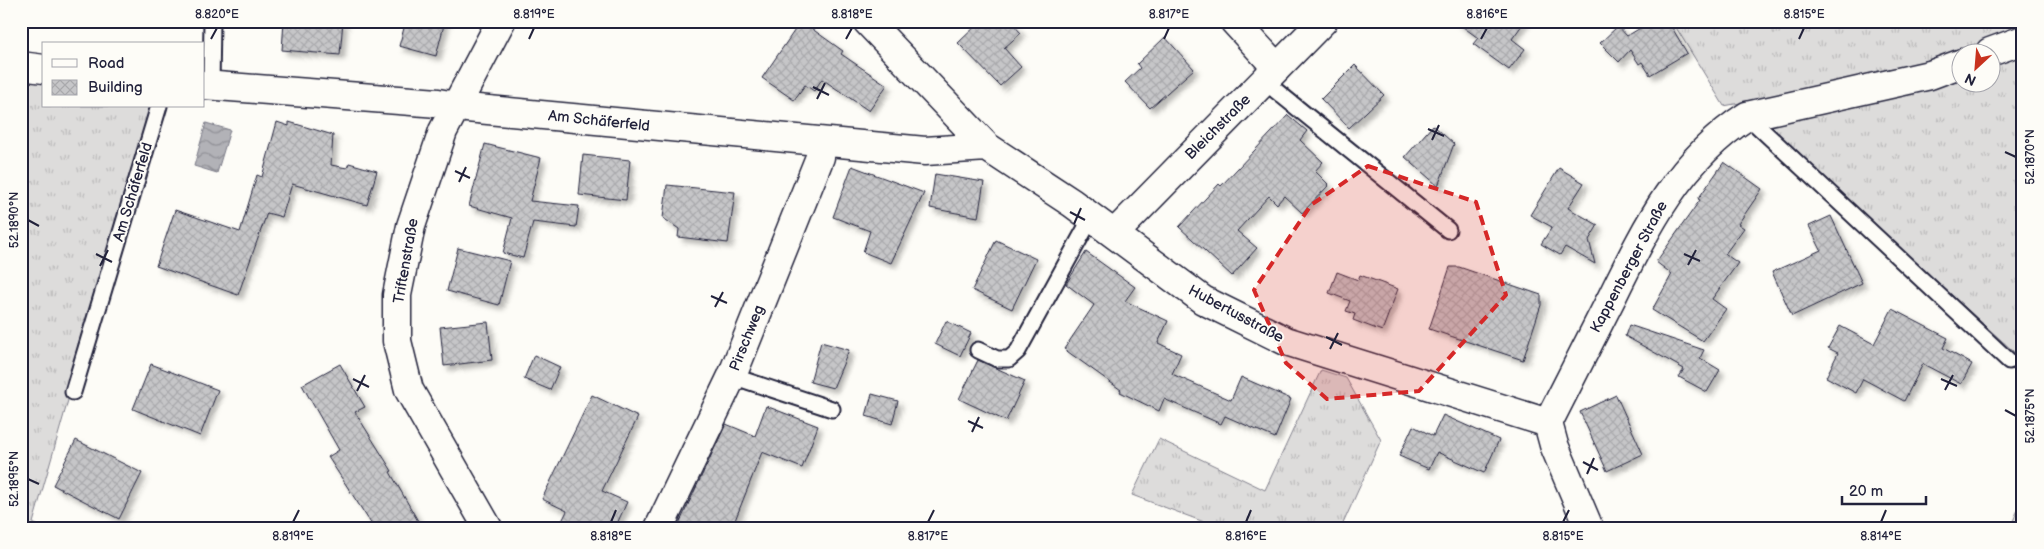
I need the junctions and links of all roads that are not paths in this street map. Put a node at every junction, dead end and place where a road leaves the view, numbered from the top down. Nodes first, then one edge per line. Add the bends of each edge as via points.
1 (212, 21) edge
2 (501, 21) edge
3 (1234, 21) edge
4 (1323, 21) edge
5 (878, 25) edge
6 (2023, 40) edge
7 (2002, 48) edge
8 (21, 66) edge
9 (1952, 67) edge
10 (42, 69) edge
11 (1270, 74) junction
12 (207, 85) edge
13 (455, 106) junction
14 (158, 108) edge
15 (1747, 116) junction
16 (820, 142) junction
17 (987, 146) junction
18 (1105, 227) junction
19 (1448, 230) dead end
20 (978, 350) dead end
21 (2009, 361) dead end
22 (732, 376) junction
23 (73, 392) dead end
24 (832, 409) dead end
25 (1548, 423) junction
26 (488, 528) edge
27 (659, 528) edge
28 (1589, 528) edge

1 - 12 lane, Am Schäferfeld
2 - 13 street, Triftenstraße
3 - 11 street
4 - 11 street, Bleichstraße
5 - 17 street, Hubertusstraße
6 - 7 street
8 - 10 street
9 - 15 street, Kappenberger Straße via 1930,75
11 - 18 street, Bleichstraße
11 - 19 lane
12 - 13 street, Am Schäferfeld
13 - 16 street, Am Schäferfeld
13 - 26 street, Triftenstraße via 427,173 411,226 397,295 397,341 409,390
14 - 23 lane, Am Schäferfeld
15 - 21 lane
15 - 25 street, Kappenberger Straße via 1722,132 1682,174 1645,230
16 - 17 street, Am Schäferfeld via 925,151
16 - 22 street, Pirschweg via 820,157
17 - 18 street, Hubertusstraße
18 - 20 lane via 1086,229 1018,351 1009,359 996,359
18 - 25 street, Hubertusstraße via 1203,300 1286,342
22 - 24 lane
22 - 27 street, Pirschweg
25 - 28 street

